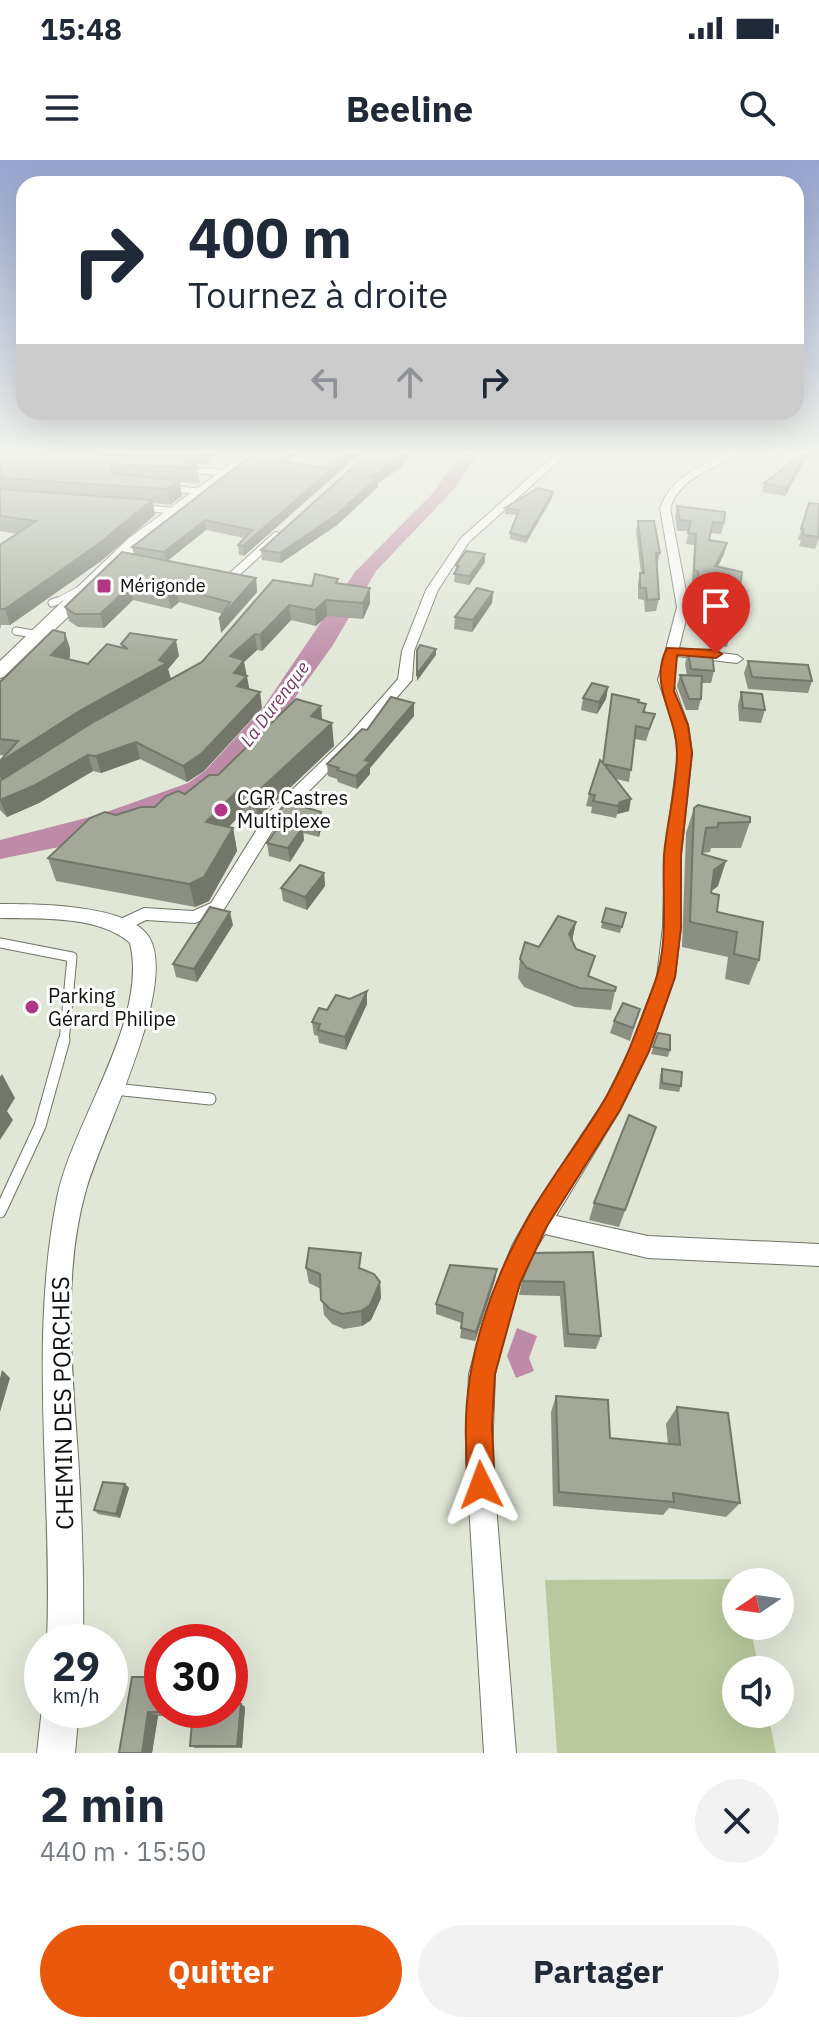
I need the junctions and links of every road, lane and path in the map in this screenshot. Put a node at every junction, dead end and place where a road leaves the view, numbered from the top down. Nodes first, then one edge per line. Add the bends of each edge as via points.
1 (160, 524) edge
2 (483, 524) edge
3 (666, 524) edge
4 (283, 530) edge
5 (118, 558) junction
6 (142, 562) edge
7 (213, 577) edge
8 (228, 580) junction
9 (92, 583) junction
10 (242, 583) edge
11 (52, 603) dead end
12 (16, 631) dead end
13 (39, 635) junction
14 (671, 651) junction
15 (737, 659) dead end
16 (8, 664) edge
17 (0, 911) edge
18 (120, 926) junction
19 (0, 943) edge
20 (111, 1088) junction
21 (210, 1099) dead end
22 (0, 1184) edge
23 (14, 1187) junction
24 (0, 1212) edge
25 (539, 1219) junction
26 (819, 1255) edge
27 (67, 1624) edge
28 (58, 1728) edge
29 (56, 1753) edge
30 (500, 1753) edge

1 - 5 main road
2 - 18 street via 465,540 432,590 408,651 405,680 272,819 217,907 195,917 144,914
3 - 14 street via 683,607
4 - 8 street
5 - 6 street
5 - 9 main road
7 - 8 street
8 - 10 street
9 - 11 lane
9 - 13 main road
12 - 13 lane
13 - 16 main road
14 - 15 street
14 - 25 street via 665,680 681,725 685,767 673,855 666,977 613,1104
17 - 18 street
18 - 20 street, CHEMIN DES PORCHES via 140,940 145,966 140,1004
19 - 23 lane via 72,957 72,991 57,1070 34,1147
20 - 21 lane
20 - 27 street, CHEMIN DES PORCHES via 72,1191 59,1270
22 - 23 lane
23 - 24 lane
25 - 26 street via 648,1247
25 - 30 street via 499,1309 480,1398 479,1455
28 - 29 street

